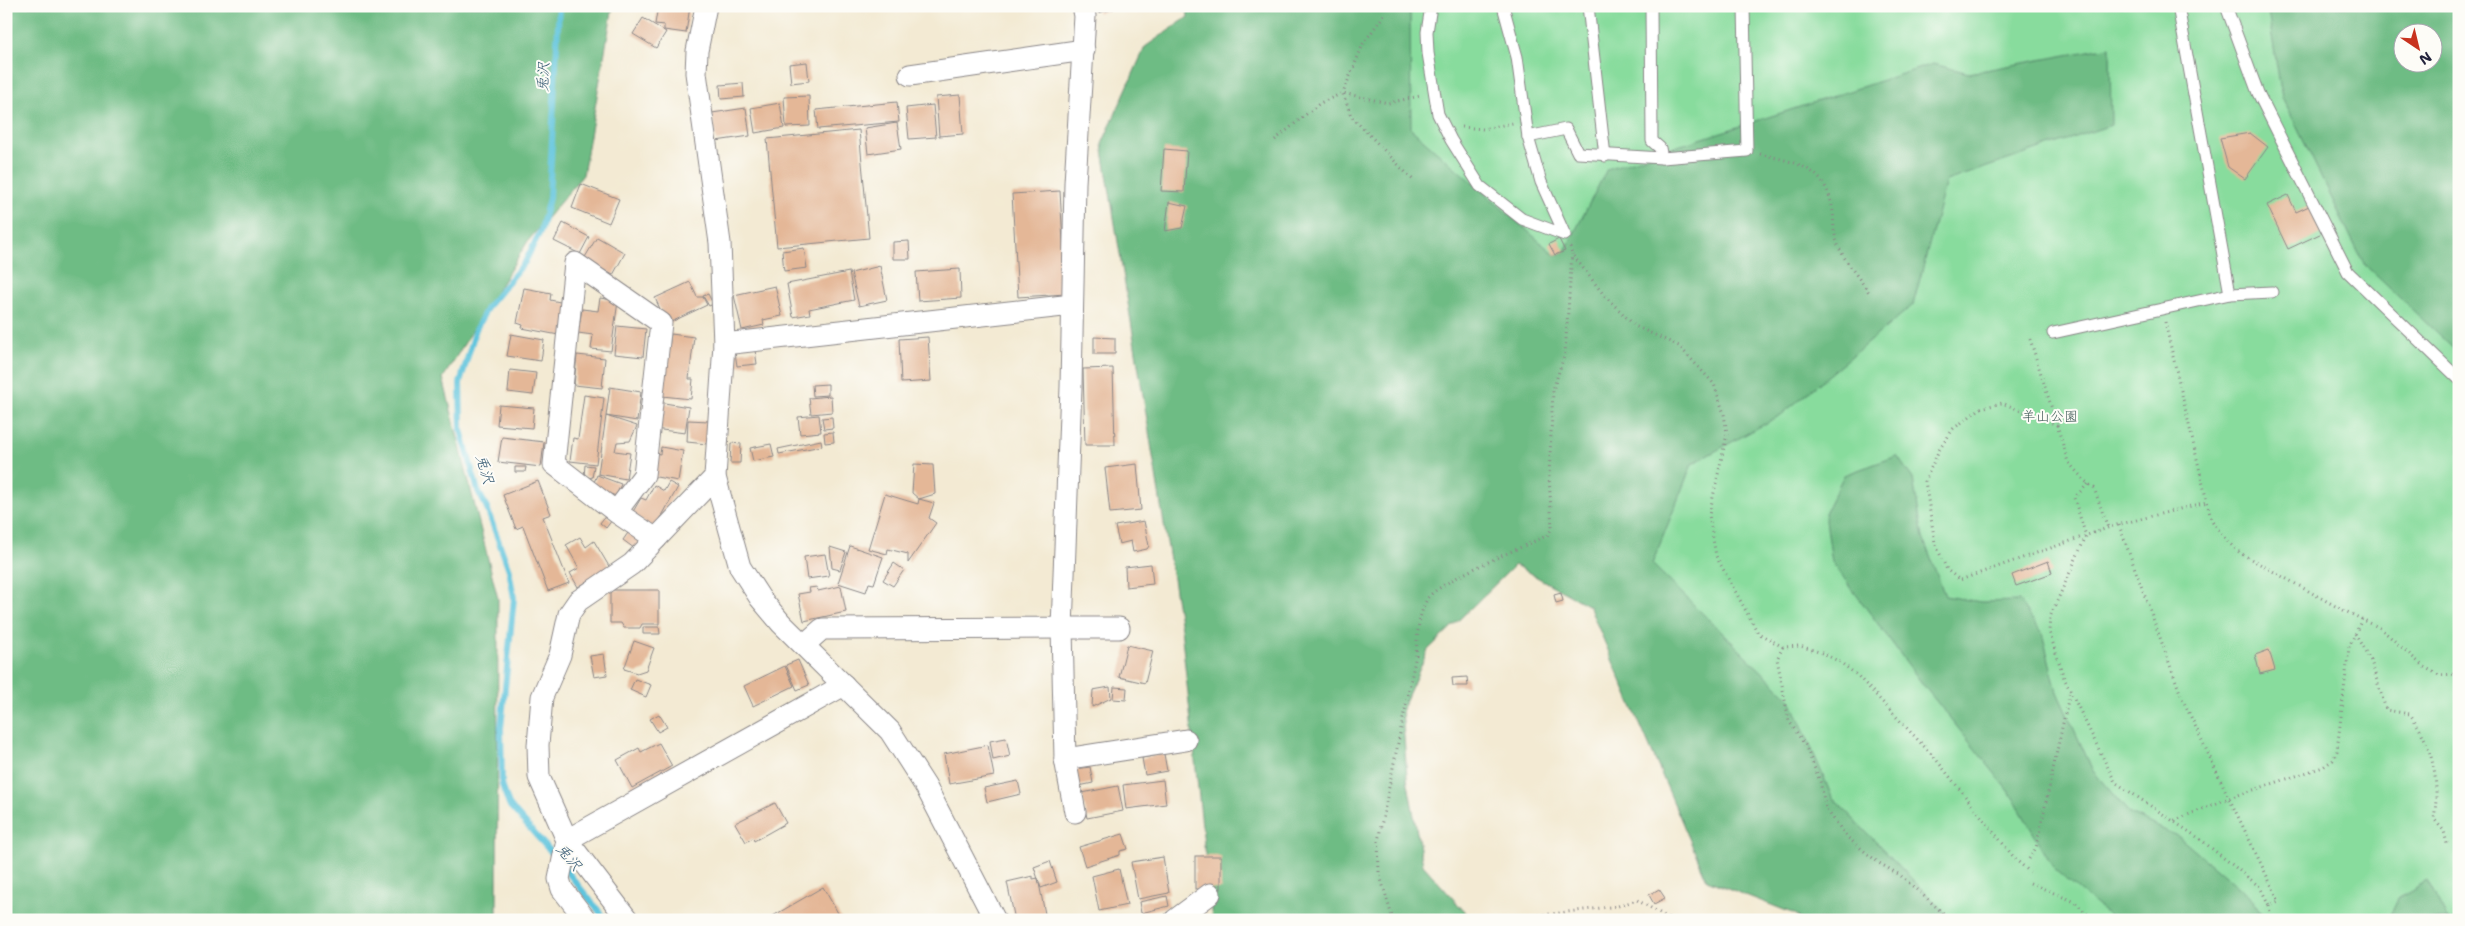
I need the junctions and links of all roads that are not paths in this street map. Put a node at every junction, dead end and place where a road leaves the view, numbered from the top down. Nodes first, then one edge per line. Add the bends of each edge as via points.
1 (706, 6) edge
2 (1082, 6) edge
3 (1431, 6) edge
4 (1504, 6) edge
5 (1588, 6) edge
6 (1651, 6) edge
7 (1744, 6) edge
8 (2178, 6) edge
9 (2226, 6) edge
10 (1084, 50) junction
11 (910, 75) dead end
12 (1528, 137) junction
13 (1604, 156) junction
14 (1662, 158) junction
15 (2272, 292) dead end
16 (2230, 294) junction
17 (1072, 304) junction
18 (2052, 333) dead end
19 (724, 344) junction
20 (2459, 379) edge
21 (715, 477) junction
22 (616, 512) junction
23 (656, 539) junction
24 (1062, 628) junction
25 (1119, 628) dead end
26 (804, 645) junction
27 (844, 685) junction
28 (1186, 740) dead end
29 (1065, 759) junction
30 (1075, 812) dead end
31 (567, 840) junction
32 (1210, 894) dead end
33 (586, 920) edge
34 (628, 920) edge
35 (995, 920) edge
36 (1175, 920) edge

1 - 19 street via 696,73 720,242
2 - 10 street via 1086,16
3 - 12 lane via 1427,32 1438,114 1444,126 1480,186 1522,219 1565,235 1541,182
4 - 12 lane via 1517,57
5 - 13 lane
6 - 14 lane via 1652,141 1660,148
7 - 14 lane via 1747,151
8 - 16 lane
9 - 20 lane via 2258,94 2348,272
10 - 11 street
10 - 17 street via 1075,183
12 - 13 lane via 1566,129 1578,153
13 - 14 lane
15 - 16 lane
16 - 18 lane
17 - 19 street
17 - 24 street
19 - 21 street
21 - 23 street
21 - 26 street via 740,567 760,598
22 - 22 street via 554,464 575,263 661,324 644,474
22 - 23 street
23 - 31 street via 632,564 578,601 568,614 560,655 542,697 539,777
24 - 25 street
24 - 26 street via 822,629
24 - 29 street
26 - 27 street
27 - 31 street
27 - 35 street via 890,731 926,787
28 - 29 street
29 - 30 street
31 - 33 street via 559,879 562,889
31 - 34 street
32 - 36 street

